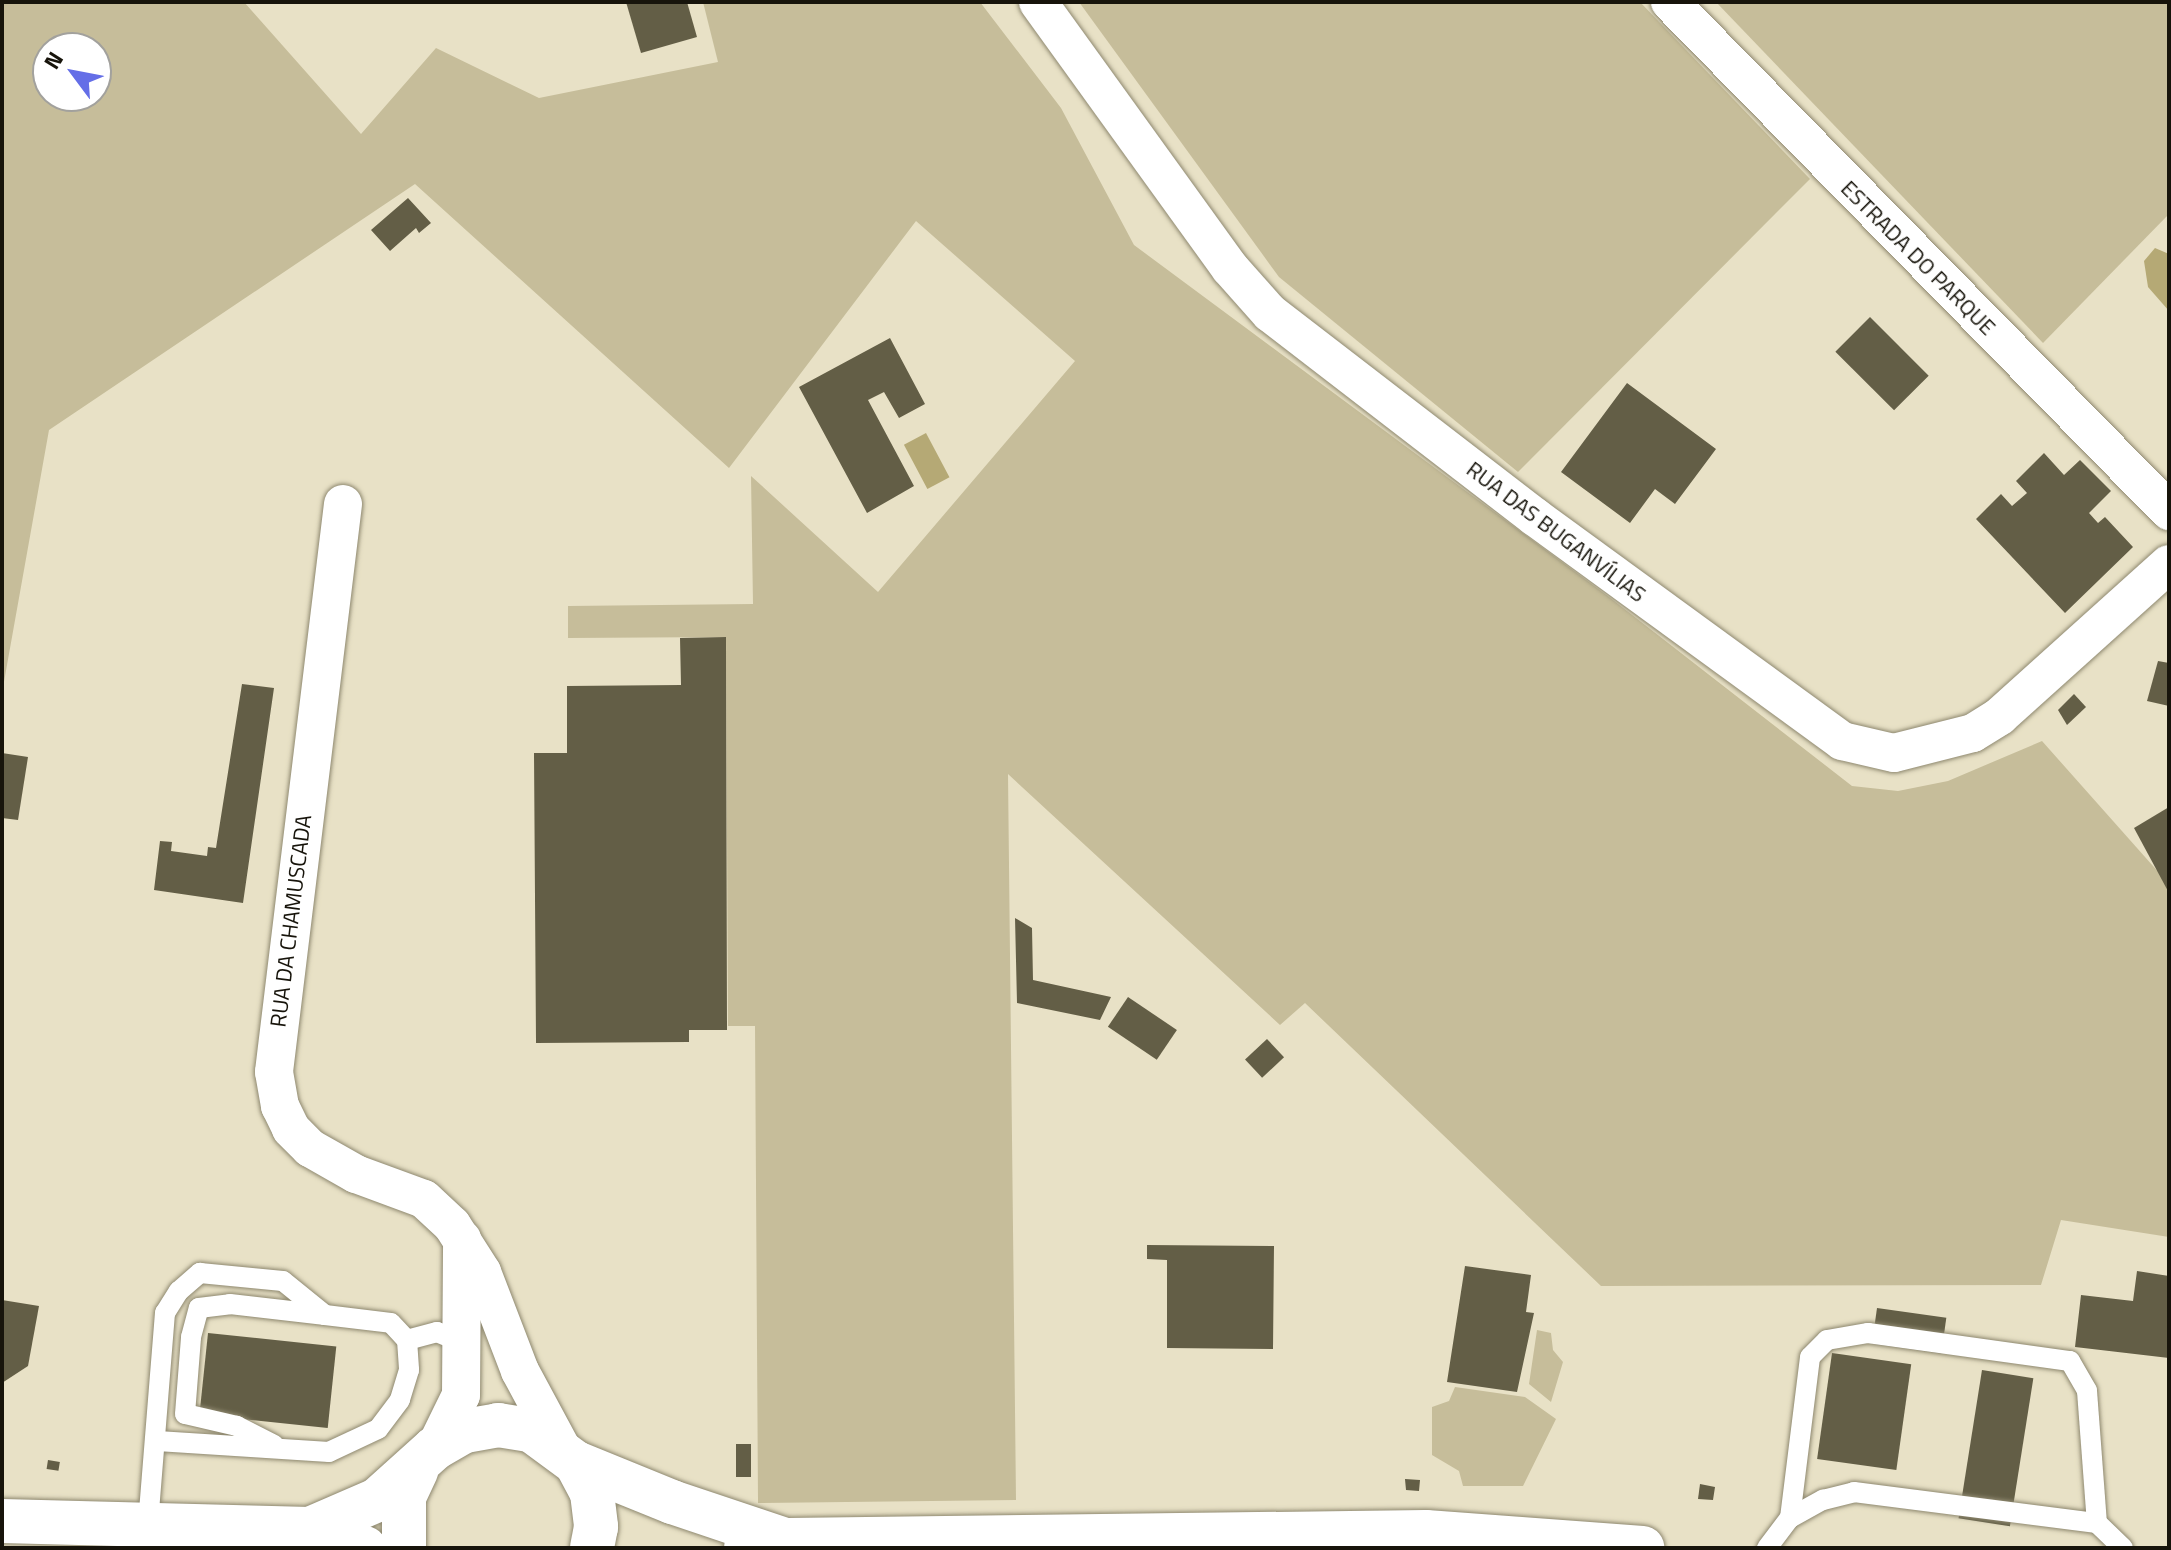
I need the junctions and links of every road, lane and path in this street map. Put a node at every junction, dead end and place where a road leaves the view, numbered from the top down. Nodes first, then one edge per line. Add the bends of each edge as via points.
1 (1038, 2) edge
2 (1670, 2) edge
3 (343, 504) dead end
4 (2169, 511) edge
5 (2169, 564) edge
6 (462, 1239) junction
7 (325, 1315) junction
8 (407, 1340) junction
9 (461, 1342) junction
10 (157, 1441) junction
11 (280, 1448) junction
12 (568, 1455) junction
13 (425, 1459) junction
14 (1790, 1518) junction
15 (2, 1521) edge
16 (2097, 1523) junction
17 (148, 1524) junction
18 (310, 1529) junction
19 (790, 1544) edge
20 (1561, 1544) edge
21 (365, 1548) edge
22 (404, 1548) edge
23 (592, 1548) edge
24 (1642, 1548) edge
25 (1767, 1548) edge
26 (2123, 1548) edge

1 - 5 street, RUA DAS BUGANVÍLIAS via 1230,268 1270,313 1535,517 1842,741 1894,753 1973,733 2000,716
2 - 4 street, ESTRADA DO PARQUE
3 - 6 street, RUA DA CHAMUSCADA via 274,1072 285,1118 310,1148 356,1174 424,1199
6 - 9 street
6 - 12 street, RUA DA CHAMUSCADA via 482,1272 520,1371
7 - 8 lane via 391,1323
7 - 10 lane via 283,1281 200,1273 165,1313 155,1396
7 - 11 lane via 230,1304 199,1308 191,1337 185,1414 237,1426
8 - 9 lane via 437,1332
8 - 11 lane via 409,1370 400,1400 378,1429 329,1452
9 - 13 street via 461,1395
10 - 11 lane
10 - 17 lane
12 - 13 street via 531,1430 498,1425 465,1431
12 - 19 street via 672,1502
12 - 23 street via 592,1493
13 - 18 street via 377,1500
13 - 22 street via 404,1497
14 - 16 lane via 1823,1500 1854,1492
14 - 16 lane via 1810,1357 1827,1340 1868,1333 2070,1361 2087,1391
14 - 25 lane
15 - 17 street
16 - 26 lane
17 - 18 street
18 - 21 street
19 - 20 street via 1426,1532
20 - 24 street

